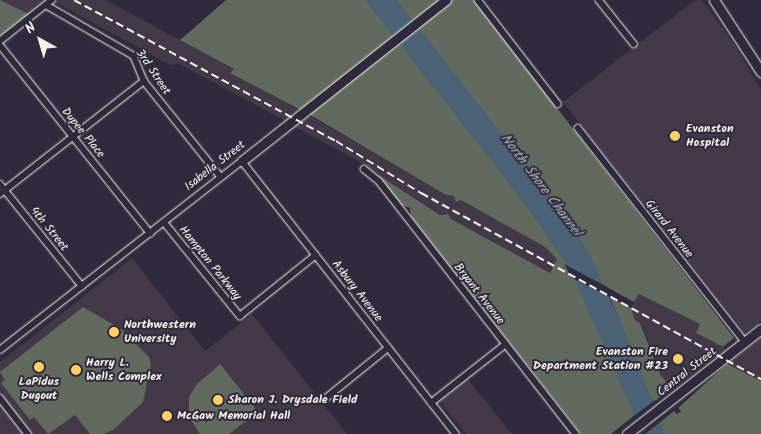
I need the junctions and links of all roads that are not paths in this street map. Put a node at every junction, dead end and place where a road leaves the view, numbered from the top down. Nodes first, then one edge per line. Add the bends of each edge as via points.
1 (52, 0) edge
2 (446, 0) edge
3 (478, 0) edge
4 (599, 0) edge
5 (714, 0) edge
6 (46, 5) junction
7 (0, 41) edge
8 (634, 44) dead end
9 (0, 45) edge
10 (761, 70) edge
11 (144, 81) junction
12 (558, 104) dead end
13 (578, 128) dead end
14 (73, 137) junction
15 (242, 161) junction
16 (364, 169) dead end
17 (221, 177) junction
18 (0, 184) edge
19 (2, 192) edge
20 (164, 222) junction
21 (150, 233) junction
22 (316, 255) junction
23 (82, 286) junction
24 (761, 329) edge
25 (745, 342) junction
26 (506, 344) junction
27 (388, 348) junction
28 (0, 350) edge
29 (0, 398) edge
30 (325, 399) dead end
31 (431, 403) junction
32 (629, 433) edge
33 (28, 434) edge
34 (455, 434) edge
35 (576, 434) edge

1 - 6 street
2 - 15 street, Isabella Street
3 - 12 street
4 - 8 street
5 - 10 street
6 - 7 street
6 - 11 street, 3rd Street via 134,56
9 - 14 street, Dupee Place
11 - 14 street
11 - 17 street, 3rd Street
13 - 25 street, Girard Avenue
14 - 19 street
14 - 21 street, Dupee Place
15 - 17 street, Isabella Street
15 - 22 street, Asbury Avenue
16 - 26 street, Bryant Avenue via 379,181
17 - 20 street, Isabella Street
18 - 19 street, 4th Street
19 - 23 street, 4th Street
20 - 21 street, Isabella Street
20 - 22 street, Hampton Parkway via 240,316
21 - 23 street, Isabella Street
22 - 27 street, Asbury Avenue
23 - 28 street, Isabella Street
24 - 25 street, Central Street
25 - 32 street, Central Street
26 - 31 street
26 - 35 street, Bryant Avenue
27 - 30 street
27 - 31 street, Asbury Avenue
29 - 33 street
31 - 34 street, Asbury Avenue

